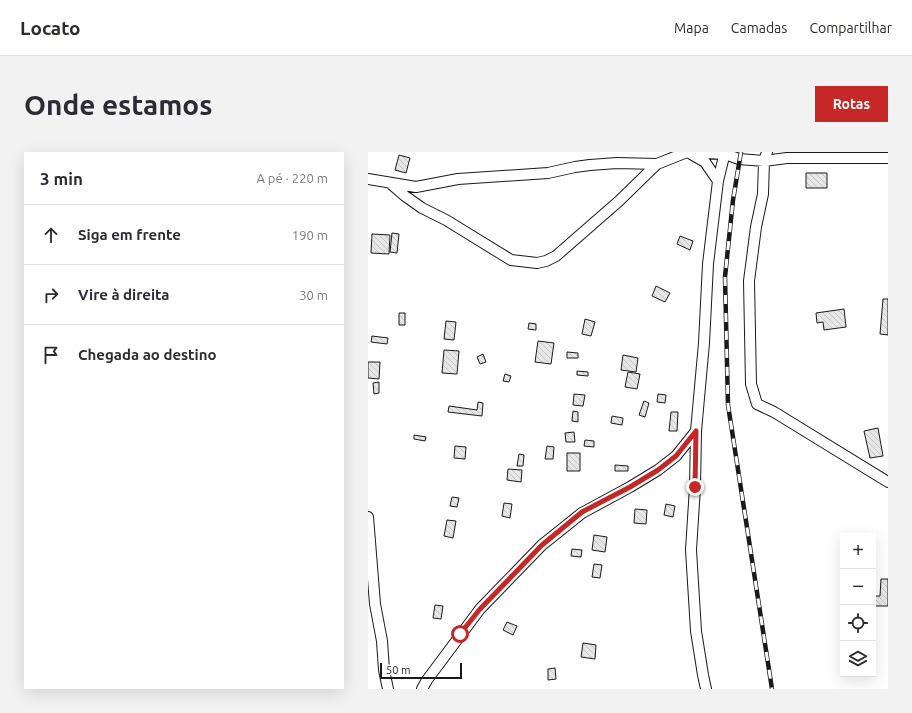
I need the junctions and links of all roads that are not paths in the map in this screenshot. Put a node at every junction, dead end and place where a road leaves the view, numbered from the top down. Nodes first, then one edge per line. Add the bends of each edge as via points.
1 (687, 152) edge
2 (725, 153) edge
3 (766, 156) edge
4 (888, 158) edge
5 (658, 164) junction
6 (368, 179) edge
7 (718, 181) junction
8 (391, 183) junction
9 (696, 431) junction
10 (888, 482) edge
11 (368, 517) edge
12 (388, 689) edge
13 (422, 689) edge
14 (706, 689) edge

1 - 2 street
1 - 5 street
1 - 7 street via 705,162
2 - 3 street via 739,159
2 - 7 street
3 - 4 street
3 - 10 street via 749,281 751,384 758,404
5 - 8 street via 590,165 548,173 458,180 416,187
5 - 8 street via 556,256 536,263 511,260 422,208
6 - 8 street
7 - 9 street via 708,264
9 - 13 street via 676,456 658,470 582,512 542,545 480,609 426,680
9 - 14 street via 691,550 696,631
11 - 12 street via 376,604

